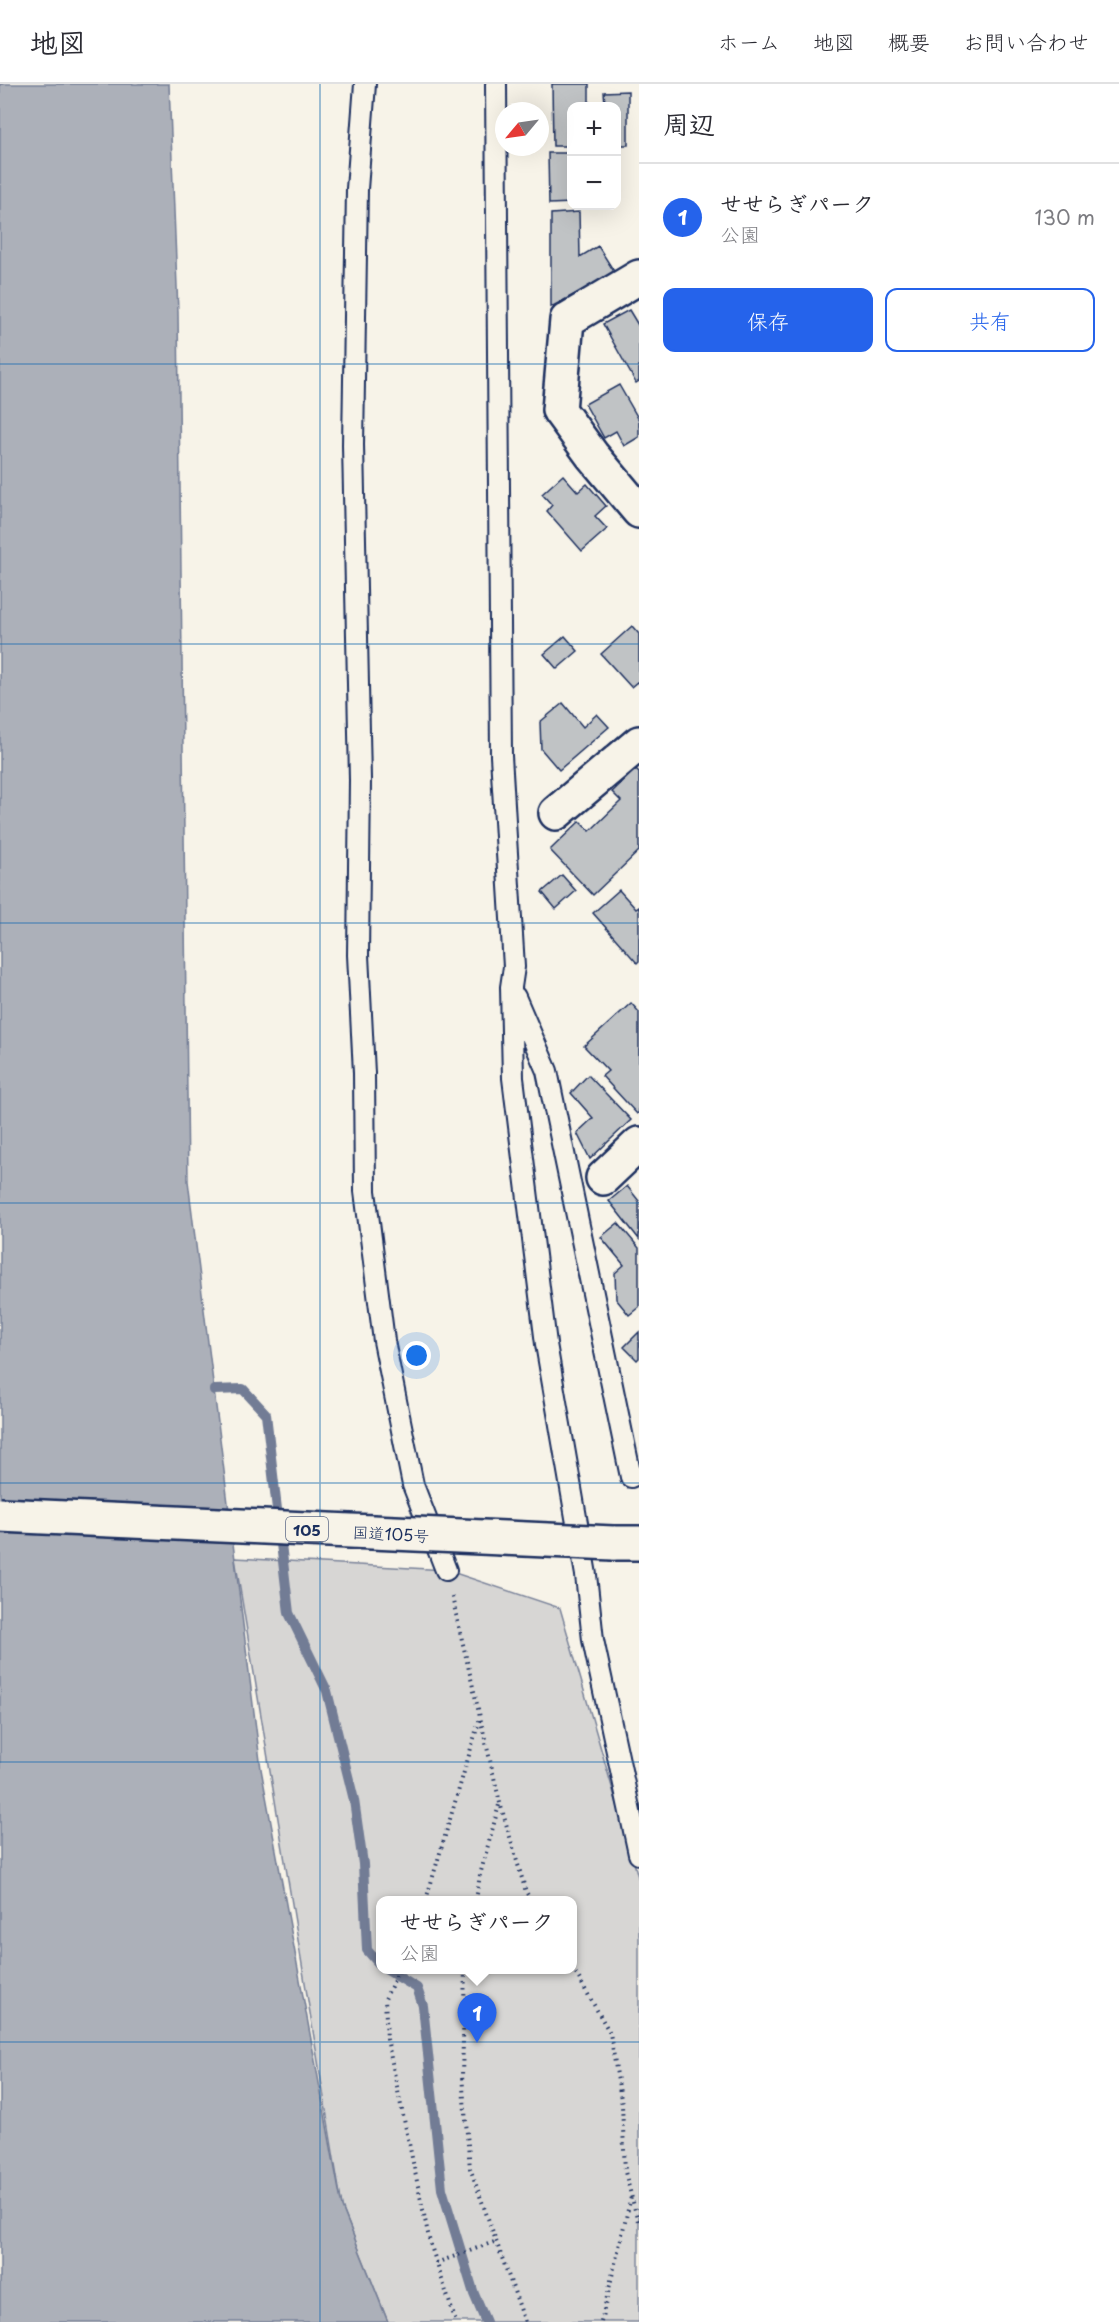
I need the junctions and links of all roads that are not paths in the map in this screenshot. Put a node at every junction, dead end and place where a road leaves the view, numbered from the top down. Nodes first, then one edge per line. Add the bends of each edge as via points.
1 (365, 84) edge
2 (496, 84) edge
3 (639, 277) edge
4 (639, 511) edge
5 (639, 743) edge
6 (556, 813) dead end
7 (511, 987) junction
8 (639, 1144) edge
9 (603, 1178) dead end
10 (631, 1477) dead end
11 (0, 1515) edge
12 (626, 1543) edge
13 (446, 1570) road end
14 (639, 1854) edge

1 - 13 lane via 357,189 353,445 360,780 358,955 365,1191 384,1341 413,1485
2 - 7 lane via 501,756 514,967
3 - 4 main road via 567,320 559,410
5 - 6 main road
7 - 10 lane via 547,1071
7 - 14 lane via 513,1078 546,1344 586,1575 593,1640
8 - 9 main road
11 - 12 main road, 国道105号 / 105, bridge

